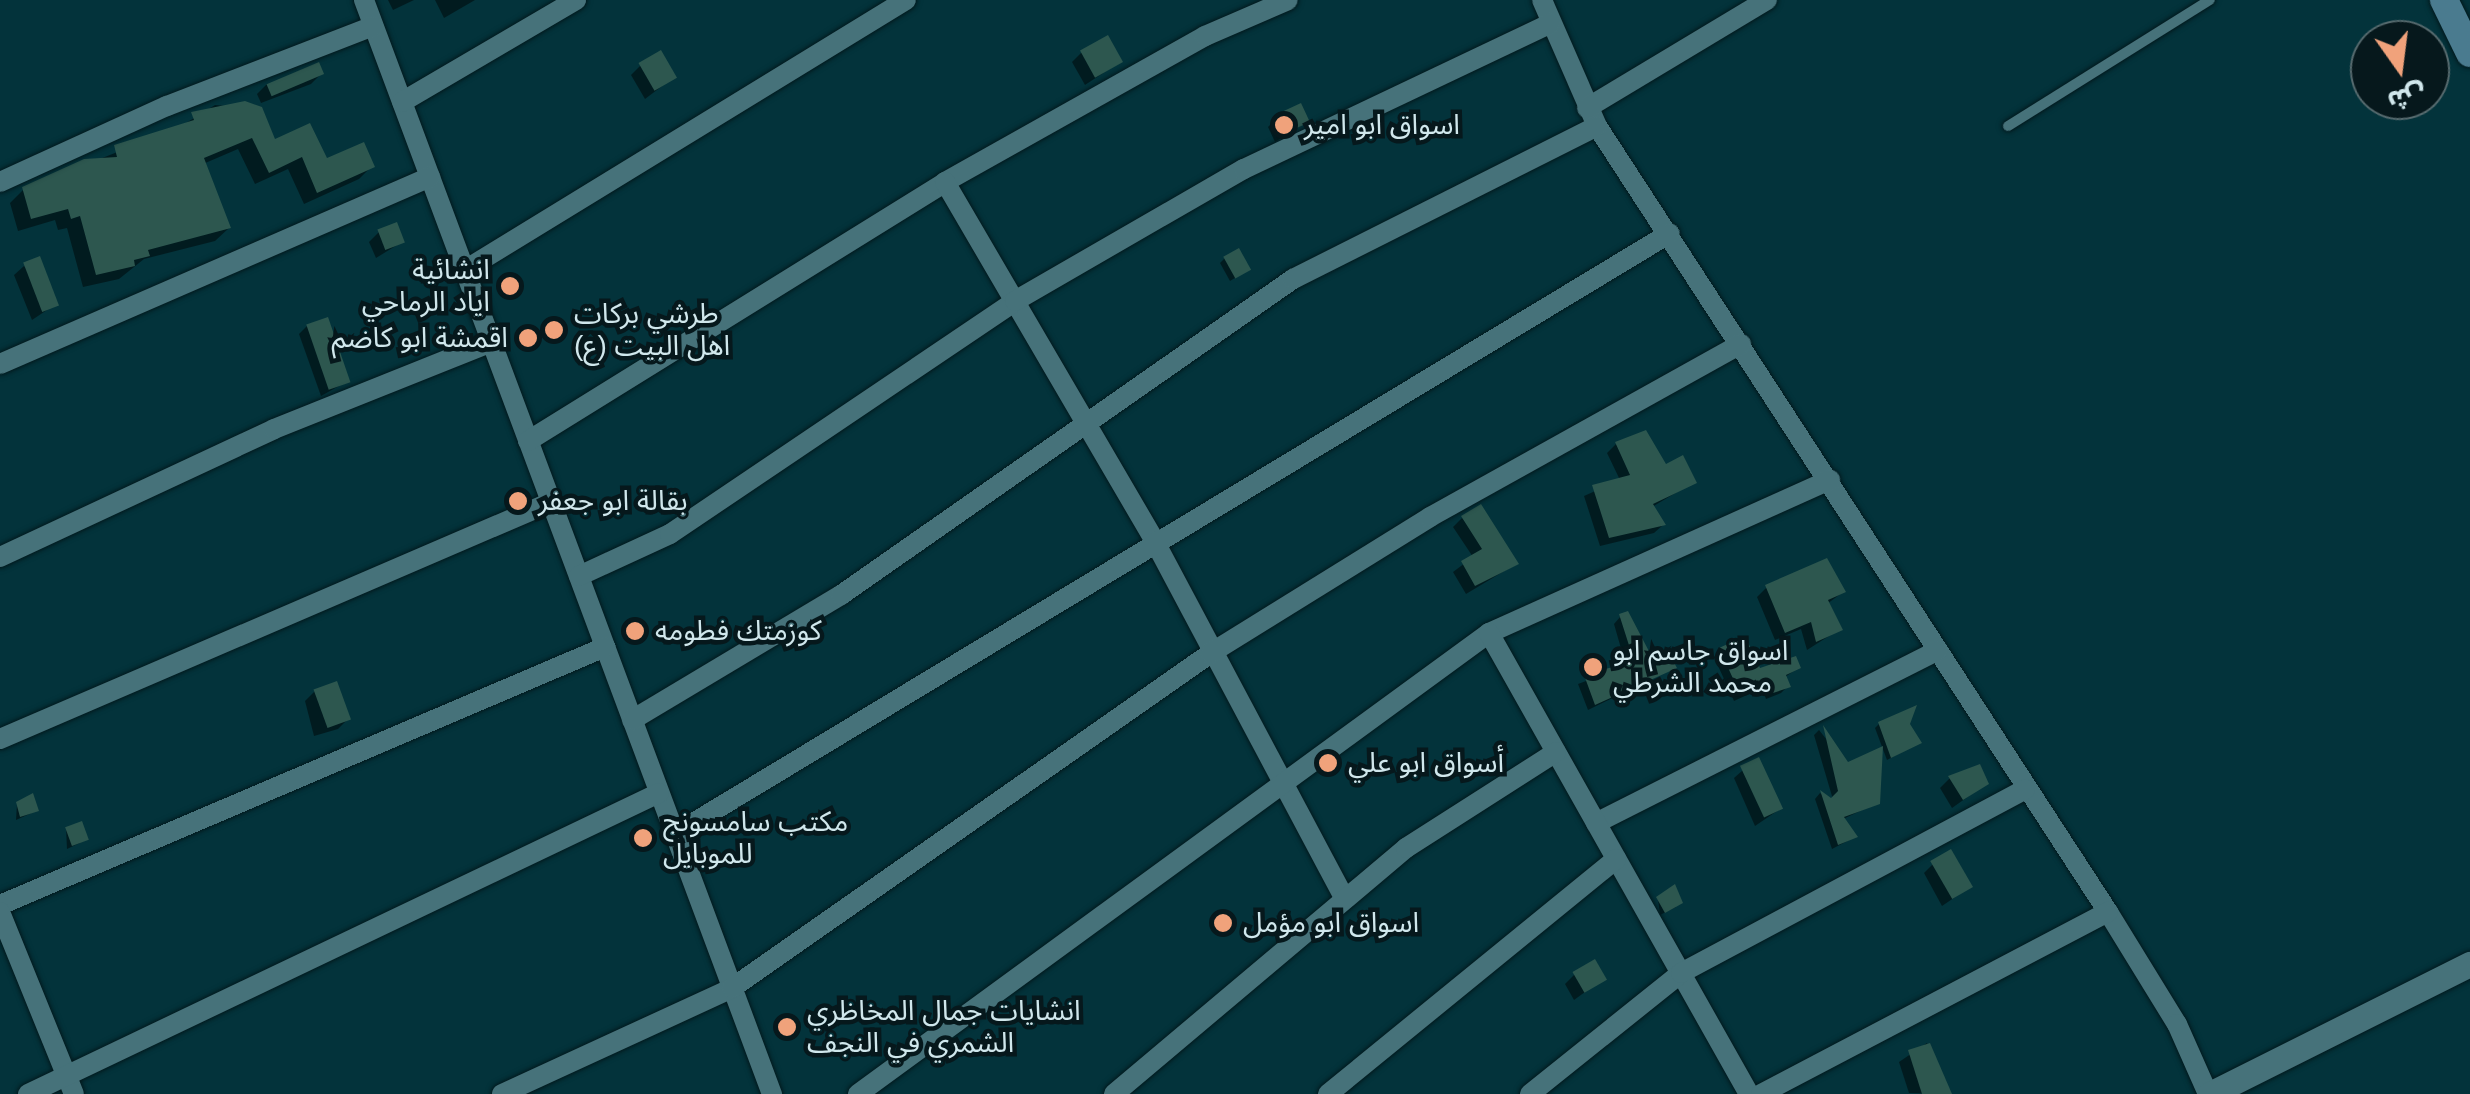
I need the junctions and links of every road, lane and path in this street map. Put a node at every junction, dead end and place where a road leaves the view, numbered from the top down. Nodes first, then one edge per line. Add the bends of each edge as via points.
1 (364, 0) edge
2 (576, 0) edge
3 (906, 0) edge
4 (1288, 0) edge
5 (1542, 0) edge
6 (1767, 0) edge
7 (2210, 0) edge
8 (2444, 0) edge
9 (1550, 24) junction
10 (373, 26) junction
11 (2470, 53) edge
12 (402, 102) junction
13 (1592, 117) junction
14 (2008, 126) dead end
15 (430, 177) junction
16 (0, 182) edge
17 (945, 182) junction
18 (1670, 233) junction
19 (464, 270) junction
20 (1015, 301) junction
21 (491, 342) junction
22 (1741, 344) junction
23 (0, 364) edge
24 (1086, 423) junction
25 (528, 441) junction
26 (1830, 480) junction
27 (550, 502) junction
28 (1155, 542) junction
29 (0, 557) edge
30 (579, 576) junction
31 (1489, 633) junction
32 (605, 647) junction
33 (1938, 650) junction
34 (1211, 653) junction
35 (632, 720) junction
36 (0, 740) edge
37 (1556, 752) junction
38 (1280, 785) junction
39 (2025, 789) junction
40 (660, 794) junction
41 (1596, 823) junction
42 (675, 834) junction
43 (1616, 858) junction
44 (1344, 899) junction
45 (0, 904) edge
46 (0, 912) edge
47 (2108, 912) junction
48 (2470, 964) edge
49 (1681, 973) junction
50 (732, 988) junction
51 (70, 1085) edge
52 (28, 1094) edge
53 (502, 1094) edge
54 (772, 1094) edge
55 (858, 1094) edge
56 (1114, 1094) edge
57 (1328, 1094) edge
58 (1530, 1094) edge
59 (1749, 1094) edge
60 (1761, 1094) edge
61 (2209, 1094) edge

1 - 10 street
2 - 12 street
3 - 19 street
4 - 17 street via 1205,36
5 - 9 street
6 - 13 street
7 - 14 lane
8 - 11 main road
9 - 13 street
9 - 20 street via 1244,168
10 - 12 street
10 - 16 street via 167,106
12 - 15 street
13 - 18 street
13 - 24 street via 1293,280
15 - 19 street
15 - 23 street
17 - 20 street
17 - 25 street
18 - 22 street
18 - 28 street
19 - 21 street
20 - 24 street
20 - 30 street via 670,534
21 - 25 street
21 - 29 street via 274,429
22 - 26 street
22 - 34 street via 1430,517
24 - 28 street
24 - 35 street via 841,595
25 - 27 street
26 - 31 street
26 - 33 street
27 - 30 street
27 - 36 street
28 - 34 street
28 - 42 street
30 - 32 street
31 - 37 street
31 - 38 street
32 - 35 street
32 - 45 street
33 - 39 street
33 - 41 street
34 - 38 street
34 - 50 street
35 - 40 street
37 - 41 street
37 - 44 street via 1406,848
38 - 44 street
38 - 55 street
39 - 47 street
39 - 49 street
40 - 42 street
40 - 51 street
41 - 43 street
42 - 50 street
43 - 49 street
43 - 57 street
44 - 56 street
46 - 51 street
47 - 60 street
47 - 61 street via 2176,1024
48 - 61 street
49 - 58 street
49 - 59 street
50 - 53 street
50 - 54 street
51 - 52 street

